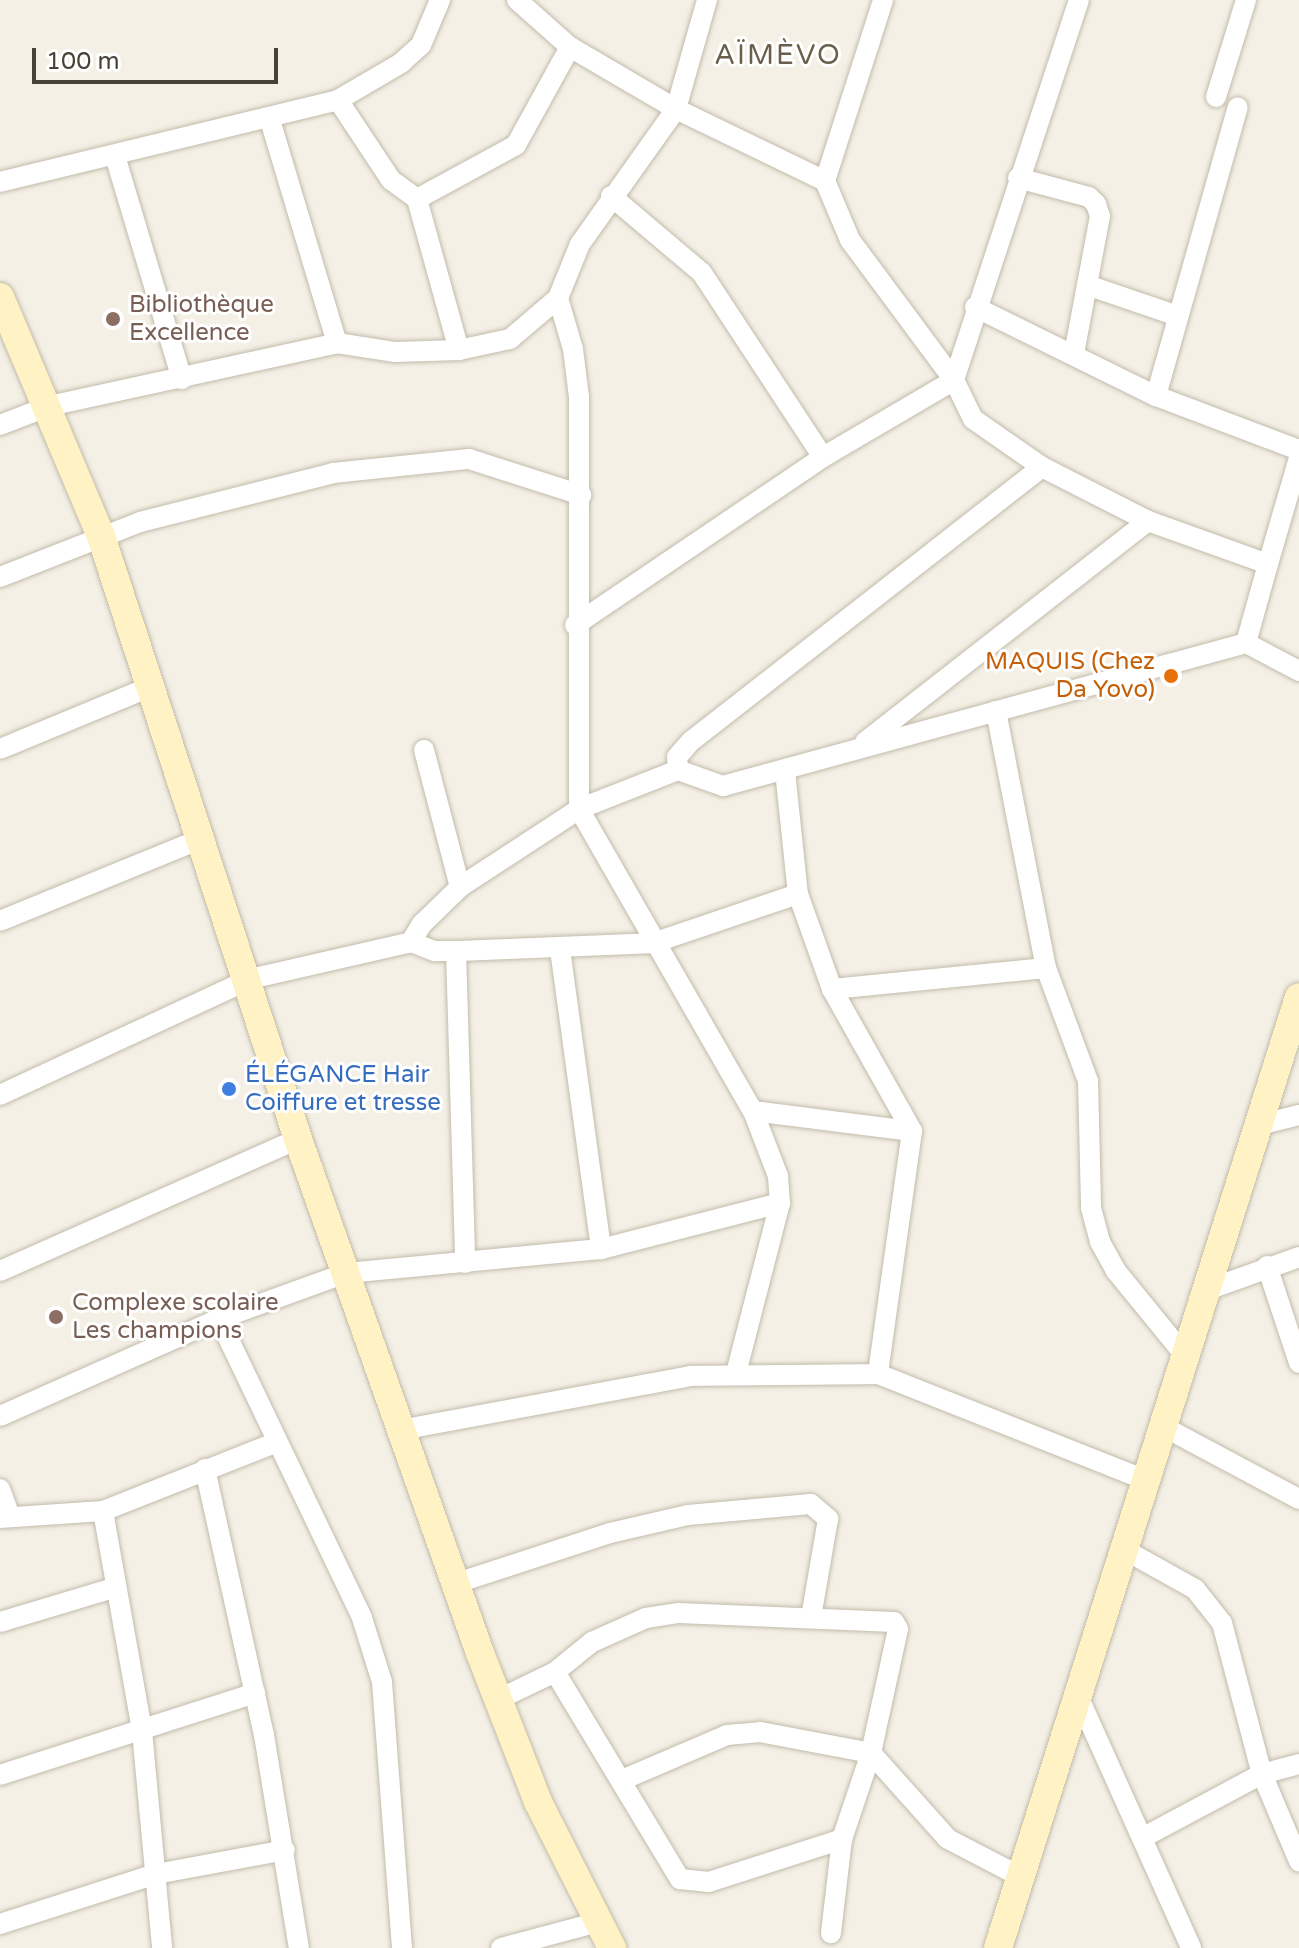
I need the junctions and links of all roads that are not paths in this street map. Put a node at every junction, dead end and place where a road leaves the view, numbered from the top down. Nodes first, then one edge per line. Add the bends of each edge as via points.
1 (440, 0) edge
2 (517, 0) edge
3 (707, 0) edge
4 (883, 0) edge
5 (1079, 0) edge
6 (1246, 0) edge
7 (570, 47) junction
8 (1216, 97) dead end
9 (338, 100) junction
10 (1238, 107) dead end
11 (676, 109) junction
12 (270, 120) junction
13 (115, 156) junction
14 (1018, 178) junction
15 (825, 181) junction
16 (0, 182) edge
17 (611, 196) junction
18 (417, 199) junction
19 (1087, 285) junction
20 (0, 297) edge
21 (558, 298) junction
22 (975, 307) junction
23 (1178, 316) junction
24 (337, 343) junction
25 (459, 350) junction
26 (1074, 354) junction
27 (182, 379) junction
28 (954, 380) junction
29 (1156, 396) junction
30 (49, 406) junction
31 (0, 425) edge
32 (1299, 450) edge
33 (823, 457) junction
34 (1299, 458) edge
35 (1042, 467) junction
36 (581, 495) junction
37 (1148, 521) junction
38 (101, 536) junction
39 (1268, 564) junction
40 (0, 577) edge
41 (575, 625) junction
42 (1246, 643) junction
43 (1299, 671) edge
44 (150, 687) junction
45 (996, 711) junction
46 (858, 747) junction
47 (0, 749) edge
48 (424, 750) dead end
49 (678, 770) junction
50 (785, 771) junction
51 (579, 809) junction
52 (198, 840) junction
53 (460, 887) junction
54 (798, 894) junction
55 (0, 921) edge
56 (411, 942) junction
57 (653, 943) junction
58 (560, 949) junction
59 (456, 951) junction
60 (1046, 968) junction
61 (250, 979) junction
62 (832, 989) junction
63 (1299, 997) edge
64 (0, 1095) edge
65 (753, 1111) junction
66 (1299, 1115) edge
67 (1263, 1124) junction
68 (912, 1131) junction
69 (298, 1139) junction
70 (780, 1203) junction
71 (601, 1249) junction
72 (1299, 1257) edge
73 (465, 1263) junction
74 (1267, 1266) junction
75 (0, 1271) edge
76 (346, 1273) junction
77 (1207, 1290) junction
78 (219, 1319) junction
79 (1187, 1358) junction
80 (1299, 1363) edge
81 (736, 1373) junction
82 (878, 1374) junction
83 (0, 1416) edge
84 (1164, 1427) junction
85 (400, 1430) junction
86 (277, 1442) junction
87 (205, 1469) junction
88 (1146, 1480) junction
89 (0, 1489) edge
90 (1299, 1499) edge
91 (103, 1511) junction
92 (5, 1516) edge
93 (1125, 1550) junction
94 (457, 1583) junction
95 (113, 1588) junction
96 (811, 1617) junction
97 (0, 1622) edge
98 (555, 1672) junction
99 (255, 1693) junction
100 (1078, 1696) junction
101 (497, 1700) junction
102 (142, 1731) junction
103 (871, 1753) junction
104 (1299, 1764) edge
105 (1262, 1774) junction
106 (0, 1775) edge
107 (622, 1780) junction
108 (1142, 1838) junction
109 (842, 1839) junction
110 (285, 1850) junction
111 (1299, 1861) edge
112 (156, 1874) junction
113 (1021, 1877) junction
114 (599, 1922) junction
115 (0, 1924) edge
116 (831, 1933) dead end
117 (162, 1948) edge
118 (299, 1948) edge
119 (402, 1948) edge
120 (501, 1948) edge
121 (612, 1948) edge
122 (998, 1948) edge
123 (1191, 1948) edge

1 - 9 street via 411,54
2 - 7 street
3 - 11 street
4 - 15 street
5 - 14 street
6 - 8 street
7 - 11 street
7 - 18 street via 516,145
9 - 12 street
9 - 18 street via 391,180
10 - 23 street
11 - 15 street
11 - 17 street
12 - 13 street
12 - 24 street
13 - 16 street
13 - 27 street
14 - 19 street via 1089,197 1096,204 1100,216
14 - 22 street
15 - 28 street via 850,240
17 - 21 street via 580,244
17 - 33 street via 702,273
18 - 25 street
19 - 23 street
19 - 26 street
20 - 30 main road
21 - 25 street via 510,339
21 - 36 street via 573,349 579,397
22 - 26 street
22 - 28 street
23 - 29 street
24 - 25 street via 395,352
24 - 27 street
26 - 29 street
27 - 30 street
28 - 33 street
28 - 35 street via 973,419
29 - 32 street
30 - 31 street
30 - 38 main road
33 - 41 street
34 - 39 street
35 - 37 street
35 - 49 street via 691,741 677,757
36 - 38 street via 469,459 333,473
36 - 41 street
37 - 39 street
37 - 46 street
38 - 40 street
38 - 44 main road
39 - 42 street
41 - 51 street
42 - 43 street
42 - 45 street
44 - 47 street
44 - 52 main road
45 - 46 street
45 - 60 street
46 - 50 street
48 - 53 street
49 - 50 street via 723,786
49 - 51 street
50 - 54 street
51 - 53 street
51 - 57 street
52 - 55 street
52 - 61 main road
53 - 56 street
54 - 57 street
54 - 62 street
56 - 59 street via 435,951
56 - 61 street
57 - 58 street
57 - 65 street
58 - 59 street
58 - 71 street
59 - 73 street
60 - 62 street
60 - 79 street via 1088,1081 1091,1208 1100,1242 1116,1271
61 - 64 street
61 - 69 main road
62 - 68 street
63 - 67 main road
65 - 68 street
65 - 70 street via 778,1176
66 - 67 street
67 - 77 main road
68 - 82 street
69 - 75 street
69 - 76 main road
70 - 71 street
70 - 81 street
71 - 73 street
72 - 74 street
73 - 76 street
74 - 77 street
74 - 80 street
76 - 78 street
76 - 85 main road
77 - 79 main road
78 - 83 street
78 - 86 street
79 - 84 main road
81 - 82 street
81 - 85 street via 690,1376
82 - 88 street
84 - 88 main road
84 - 90 street
85 - 94 main road
86 - 87 street
86 - 119 street via 362,1618 382,1682
87 - 91 street
87 - 99 street
88 - 93 main road
89 - 92 street
91 - 92 street
91 - 95 street
93 - 100 main road
93 - 105 street via 1195,1589 1222,1623
94 - 96 street via 610,1533 675,1518 811,1504 828,1519
94 - 101 main road
95 - 97 street
95 - 102 street
96 - 98 street via 679,1613 646,1618 592,1642
96 - 103 street via 887,1620 898,1629
98 - 101 street
98 - 107 street
99 - 102 street
99 - 110 street
100 - 108 street
100 - 113 main road
101 - 114 main road via 538,1802
102 - 106 street
102 - 112 street
103 - 107 street via 760,1732 727,1735
103 - 109 street
103 - 113 street via 948,1839
104 - 105 street
105 - 108 street
105 - 111 street
107 - 109 street via 680,1879 709,1882
108 - 123 street
109 - 116 street
110 - 112 street
110 - 118 street
112 - 115 street
112 - 117 street
113 - 122 main road
114 - 120 street
114 - 121 main road

